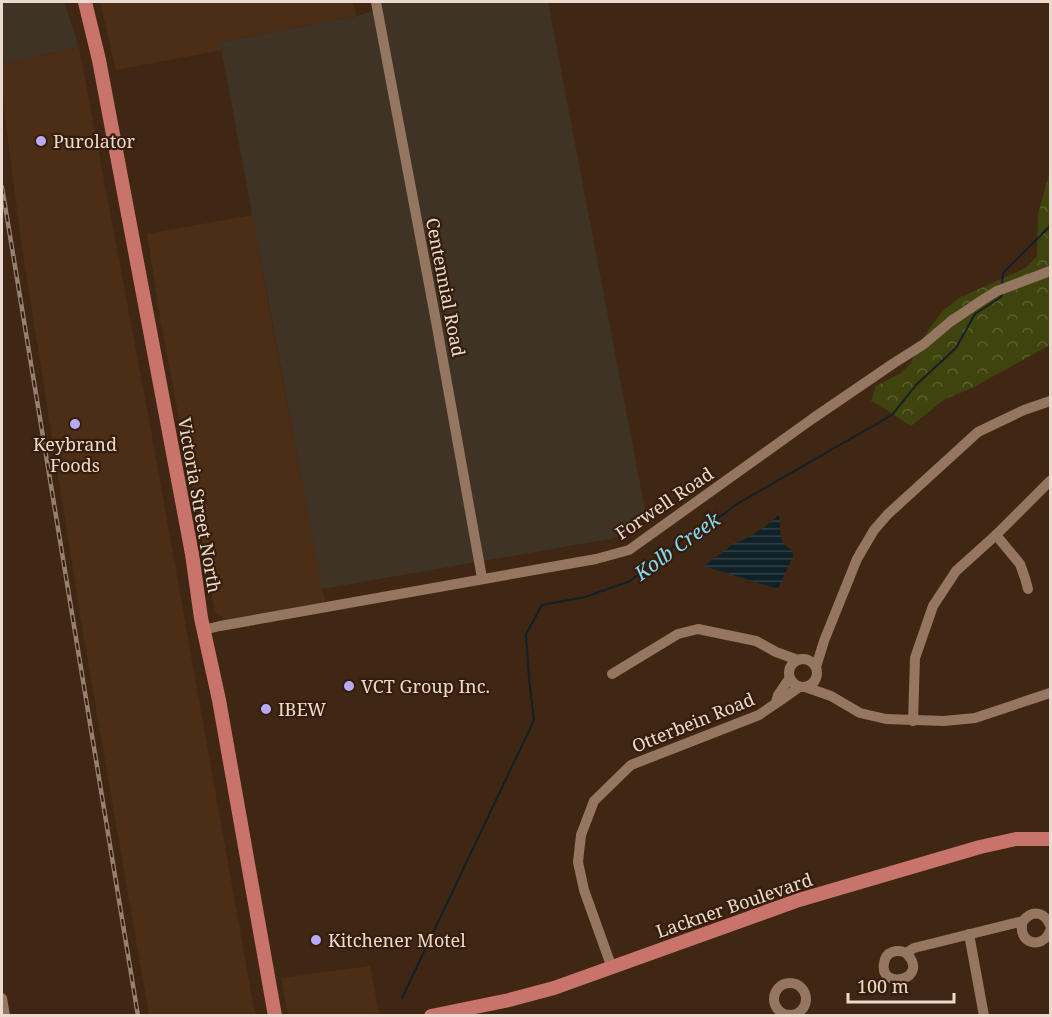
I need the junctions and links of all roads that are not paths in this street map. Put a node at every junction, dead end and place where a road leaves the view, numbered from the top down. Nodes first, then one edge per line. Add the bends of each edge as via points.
1 (85, 2) edge
2 (376, 2) edge
3 (1050, 271) edge
4 (1050, 401) edge
5 (1050, 481) edge
6 (996, 534) junction
7 (482, 578) junction
8 (1028, 590) dead end
9 (203, 630) junction
10 (824, 641) junction
11 (776, 652) junction
12 (801, 659) junction
13 (817, 671) junction
14 (612, 674) dead end
15 (789, 674) junction
16 (802, 687) junction
17 (1050, 693) edge
18 (831, 696) junction
19 (776, 702) junction
20 (913, 721) junction
21 (1050, 839) edge
22 (1023, 921) junction
23 (1050, 924) edge
24 (1050, 931) edge
25 (969, 934) junction
26 (906, 953) dead end
27 (612, 968) junction
28 (2, 998) edge
29 (4, 1016) edge
30 (275, 1016) edge
31 (431, 1016) edge
32 (984, 1016) edge

1 - 9 main road, Victoria Street North via 99,60
2 - 7 street, Centennial Road
3 - 7 street, Forwell Road via 997,291 950,322 924,345 629,550
4 - 10 street, Otterbein Road via 978,432 888,514 857,559
5 - 6 street
6 - 8 street via 1020,564
6 - 20 street via 956,571 933,606 915,658
7 - 9 street, Forwell Road
9 - 30 main road, Victoria Street North
10 - 12 street, Otterbein Road
10 - 13 street, Otterbein Road
11 - 12 street
11 - 14 street via 756,641 698,629 678,634
11 - 15 street
12 - 13 street via 812,662
12 - 15 street, Otterbein Road via 792,664
13 - 16 street, Otterbein Road via 813,683
13 - 18 street
15 - 16 street via 793,684
15 - 19 street, Otterbein Road
16 - 18 street
16 - 19 street, Otterbein Road
17 - 20 street via 975,718
18 - 20 street via 860,713
19 - 27 street, Otterbein Road via 759,715 631,765 594,801 581,835 578,862
21 - 27 main road, Lackner Boulevard via 1016,839 980,847 799,900
22 - 23 street via 1037,913
22 - 24 street via 1022,932 1031,942 1043,941
22 - 25 street
25 - 26 street
25 - 32 street
27 - 31 main road, Lackner Boulevard via 509,1000
28 - 29 street

